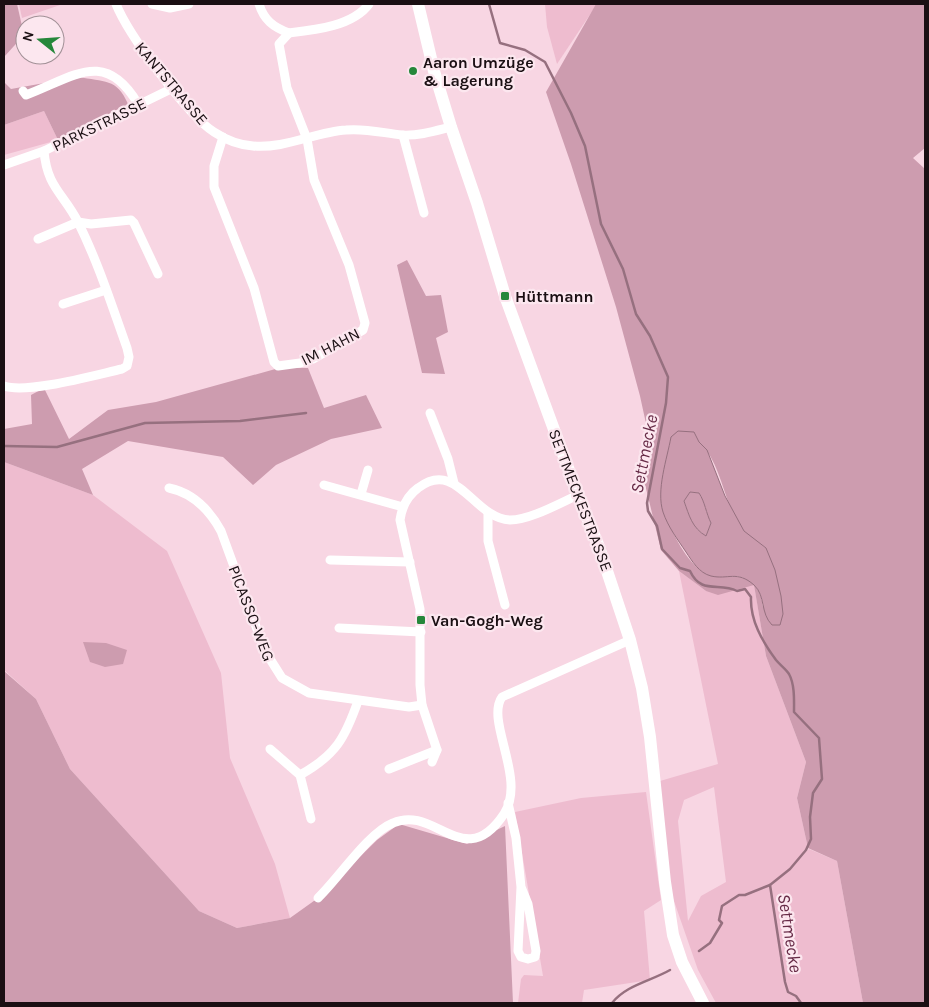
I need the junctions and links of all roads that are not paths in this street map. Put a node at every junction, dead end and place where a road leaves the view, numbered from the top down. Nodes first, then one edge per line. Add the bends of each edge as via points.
1 (116, 4) edge
2 (152, 4) edge
3 (189, 4) edge
4 (259, 4) edge
5 (370, 4) edge
6 (418, 4) edge
7 (289, 33) junction
8 (173, 88) junction
9 (23, 91) dead end
10 (138, 104) junction
11 (451, 127) junction
12 (403, 135) junction
13 (223, 137) junction
14 (307, 139) junction
15 (44, 151) junction
16 (4, 165) edge
17 (424, 213) dead end
18 (78, 222) junction
19 (38, 239) dead end
20 (158, 274) dead end
21 (106, 290) junction
22 (63, 304) dead end
23 (4, 386) edge
24 (430, 412) dead end
25 (368, 470) dead end
26 (454, 484) junction
27 (324, 485) dead end
28 (168, 488) dead end
29 (361, 494) junction
30 (578, 495) junction
31 (403, 507) junction
32 (488, 514) junction
33 (330, 560) dead end
34 (410, 562) junction
35 (505, 605) dead end
36 (339, 628) dead end
37 (421, 632) junction
38 (630, 640) junction
39 (358, 701) junction
40 (422, 705) junction
41 (270, 749) dead end
42 (438, 750) junction
43 (432, 762) dead end
44 (389, 769) dead end
45 (300, 775) junction
46 (508, 803) junction
47 (311, 819) dead end
48 (521, 887) junction
49 (318, 898) dead end
50 (703, 1003) edge

1 - 8 street, KANTSTRASSE via 135,39
2 - 3 street via 170,8
4 - 7 street via 269,22
5 - 7 street via 346,21
6 - 11 street, SETTMECKESTRASSE
7 - 14 street via 279,44 282,64 287,88
8 - 10 street, PARKSTRASSE
8 - 13 street, KANTSTRASSE via 195,115
9 - 10 street via 26,95 79,74 105,72 124,82
10 - 15 street, PARKSTRASSE
11 - 12 street, KANTSTRASSE
11 - 30 street, SETTMECKESTRASSE via 505,296
12 - 14 street, KANTSTRASSE via 348,130
12 - 17 street
13 - 14 street, KANTSTRASSE via 254,146
13 - 14 street, IM HAHN via 214,166 215,190 254,288 274,362 278,366 313,359 365,328 350,265 314,180
15 - 16 street
15 - 18 street, PARKSTRASSE via 47,175
18 - 19 street
18 - 20 street via 131,220
18 - 21 street, PARKSTRASSE
21 - 22 street
21 - 23 street, PARKSTRASSE via 128,353 129,362 125,368 35,388
24 - 26 street
25 - 29 street
26 - 31 street via 441,480 422,485 408,497
26 - 32 street
27 - 29 street
28 - 39 street, PICASSO-WEG via 194,498 214,517 265,651 282,678 309,693
29 - 31 street
30 - 32 street via 517,519
30 - 38 street, SETTMECKESTRASSE via 600,547
31 - 34 street via 400,520
32 - 35 street via 488,541
33 - 34 street
34 - 37 street via 419,600
36 - 37 street
37 - 40 street
38 - 46 street via 502,697 497,709 509,766
38 - 50 street, SETTMECKESTRASSE via 650,737 673,936
39 - 40 street, PICASSO-WEG via 409,707
39 - 45 street via 337,747 324,760
40 - 42 street
41 - 45 street
42 - 43 street
42 - 44 street
45 - 47 street
46 - 48 street via 516,838
46 - 49 street via 494,827 470,840 417,821 394,822 378,833
48 - 48 street via 528,904 536,951 535,957 528,959 521,957 518,951

